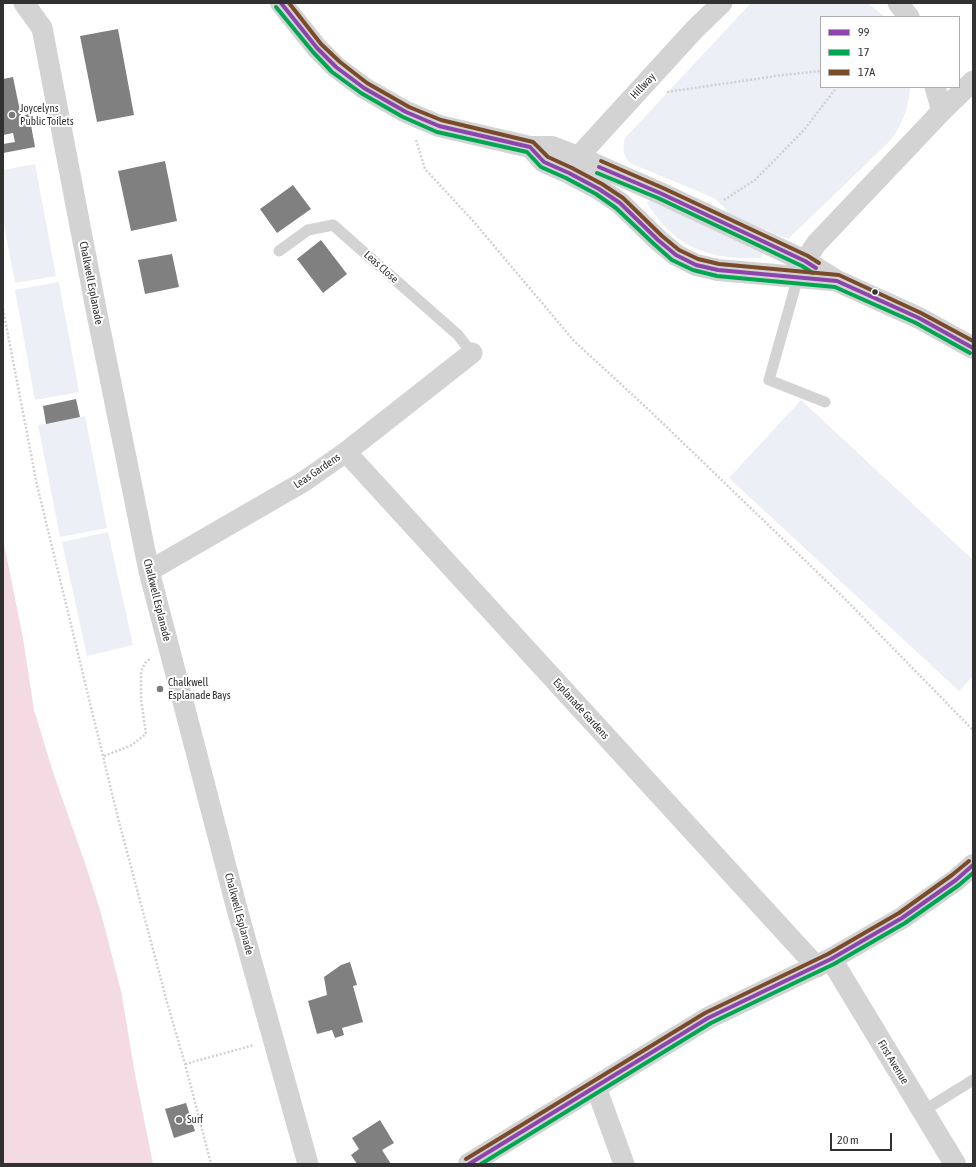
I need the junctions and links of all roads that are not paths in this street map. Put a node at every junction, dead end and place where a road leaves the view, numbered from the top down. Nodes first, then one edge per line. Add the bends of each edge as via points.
1 (24, 3) edge
2 (39, 3) edge
3 (281, 3) edge
4 (722, 3) edge
5 (898, 3) edge
6 (908, 16) edge
7 (42, 28) junction
8 (935, 88) edge
9 (969, 89) edge
10 (942, 111) junction
11 (573, 165) junction
12 (279, 251) dead end
13 (802, 269) junction
14 (973, 348) edge
15 (472, 353) joint
16 (825, 402) dead end
17 (346, 452) junction
18 (149, 571) junction
19 (973, 865) edge
20 (824, 963) junction
21 (973, 1080) edge
22 (596, 1087) junction
23 (923, 1111) junction
24 (308, 1164) edge
25 (469, 1164) edge
26 (624, 1164) edge
27 (955, 1164) edge

1 - 7 street, Chalkwell Esplanade
2 - 7 street, Chalkwell Esplanade
3 - 11 street via 317,48 336,67 364,88 406,112 439,126 530,147 552,147
4 - 11 street, Hillway via 695,29
5 - 6 street
7 - 18 street, Chalkwell Esplanade
8 - 10 street
9 - 10 street
10 - 13 street via 816,244
11 - 13 street via 704,214
11 - 13 street via 599,189 620,203 676,255 696,265 718,270
12 - 15 lane, Leas Close via 308,230 333,225 458,336
13 - 14 street via 837,281 919,318
13 - 16 lane via 769,380
15 - 17 street, Leas Gardens
17 - 18 street, Leas Gardens via 303,482
17 - 20 street, Esplanade Gardens
18 - 24 street, Chalkwell Esplanade via 237,909
19 - 20 street via 902,918
20 - 22 street via 708,1018
20 - 23 street, First Avenue
21 - 23 lane
22 - 25 street
22 - 26 street
23 - 27 street, First Avenue

